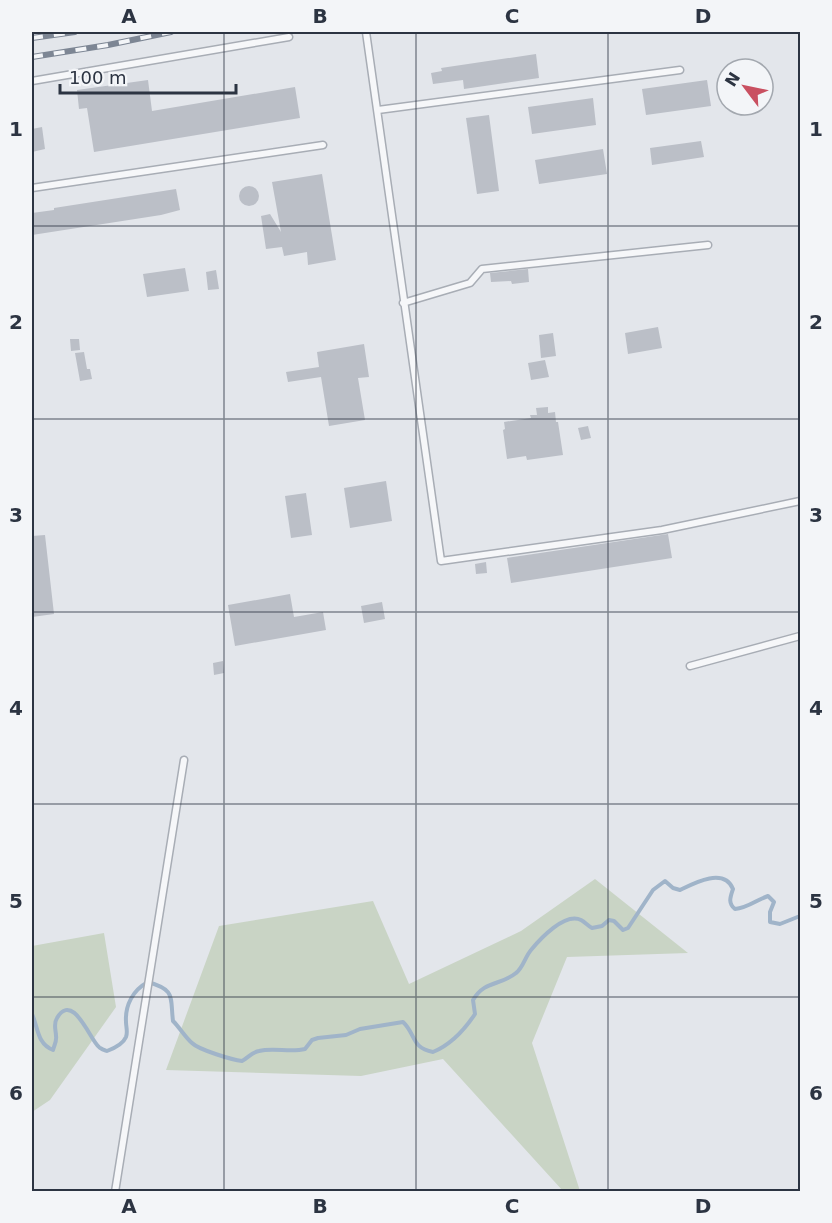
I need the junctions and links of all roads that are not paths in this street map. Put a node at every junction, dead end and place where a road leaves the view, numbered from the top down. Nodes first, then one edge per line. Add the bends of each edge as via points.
1 (366, 32) edge
2 (289, 37) dead end
3 (680, 70) dead end
4 (32, 81) edge
5 (378, 110) junction
6 (323, 145) dead end
7 (32, 188) edge
8 (708, 245) dead end
9 (403, 303) junction
10 (801, 501) edge
11 (801, 636) edge
12 (690, 666) dead end
13 (184, 760) dead end
14 (115, 1191) edge

1 - 5 lane
2 - 4 lane
3 - 5 lane
5 - 9 lane
6 - 7 lane
8 - 9 lane via 482,269 470,283
9 - 10 lane via 441,561 662,530
11 - 12 lane
13 - 14 lane

